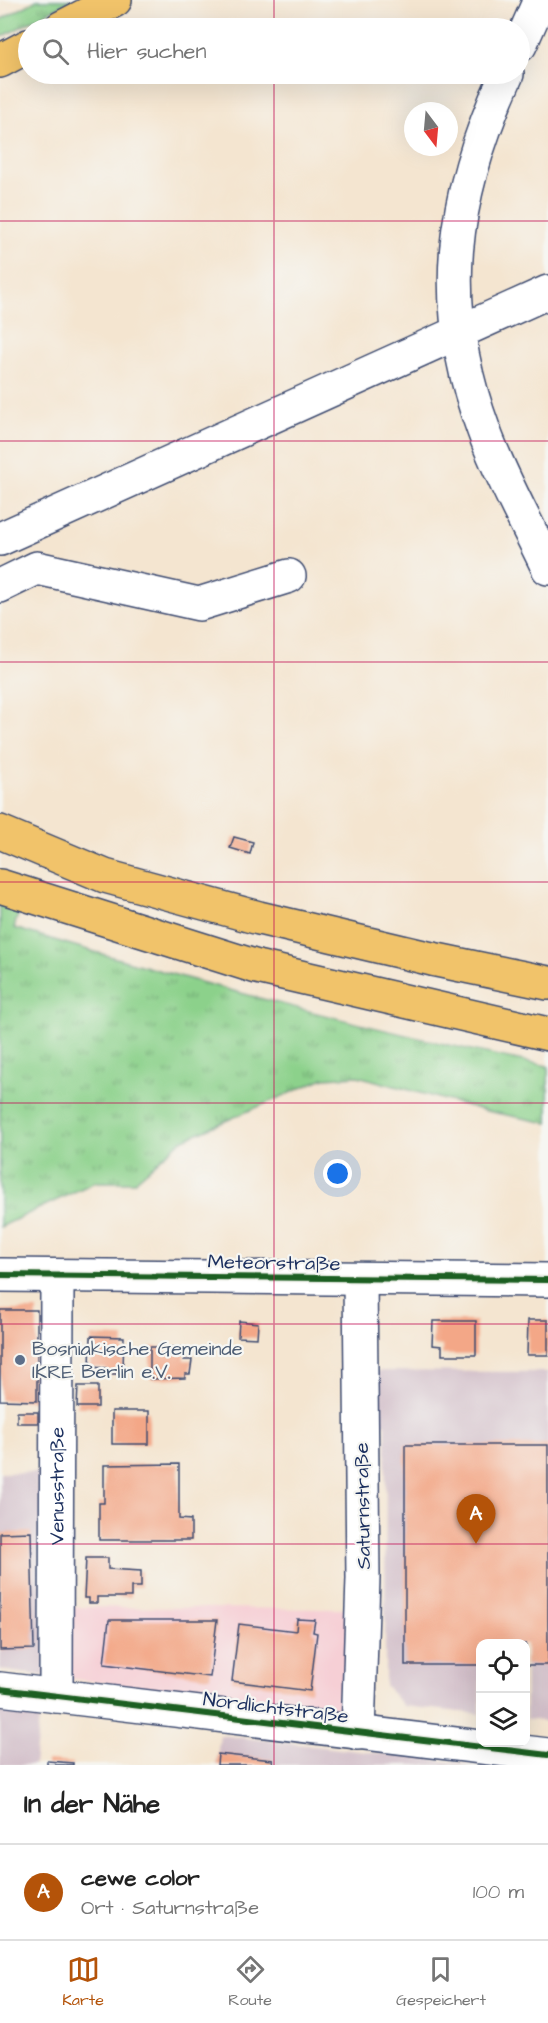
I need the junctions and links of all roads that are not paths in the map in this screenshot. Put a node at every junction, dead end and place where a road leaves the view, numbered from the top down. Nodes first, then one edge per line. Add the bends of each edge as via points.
1 (115, 0) edge
2 (540, 0) edge
3 (80, 18) edge
4 (530, 21) edge
5 (18, 51) edge
6 (0, 61) edge
7 (503, 84) edge
8 (548, 292) edge
9 (459, 332) junction
10 (0, 539) edge
11 (548, 568) edge
12 (289, 576) dead end
13 (0, 586) edge
14 (0, 832) edge
15 (0, 886) edge
16 (548, 983) edge
17 (548, 1034) edge
18 (0, 1275) edge
19 (57, 1276) junction
20 (360, 1279) junction
21 (548, 1280) edge
22 (0, 1689) edge
23 (56, 1696) junction
24 (358, 1733) junction
25 (548, 1755) edge

1 - 3 main road
2 - 4 street
5 - 6 main road
7 - 9 street via 471,164 457,232 454,306
8 - 9 street
9 - 10 street
9 - 11 street via 484,432
12 - 13 street via 199,604 37,568
14 - 16 main road via 105,876 237,912
15 - 17 main road via 257,967
18 - 19 street, Meteorstraße
19 - 20 street, Meteorstraße
19 - 23 street, Venusstraße
20 - 21 street, Meteorstraße
20 - 24 street, Saturnstraße via 363,1578
22 - 23 street, Nordlichtstraße
23 - 24 street, Nordlichtstraße
24 - 25 street, Nordlichtstraße

